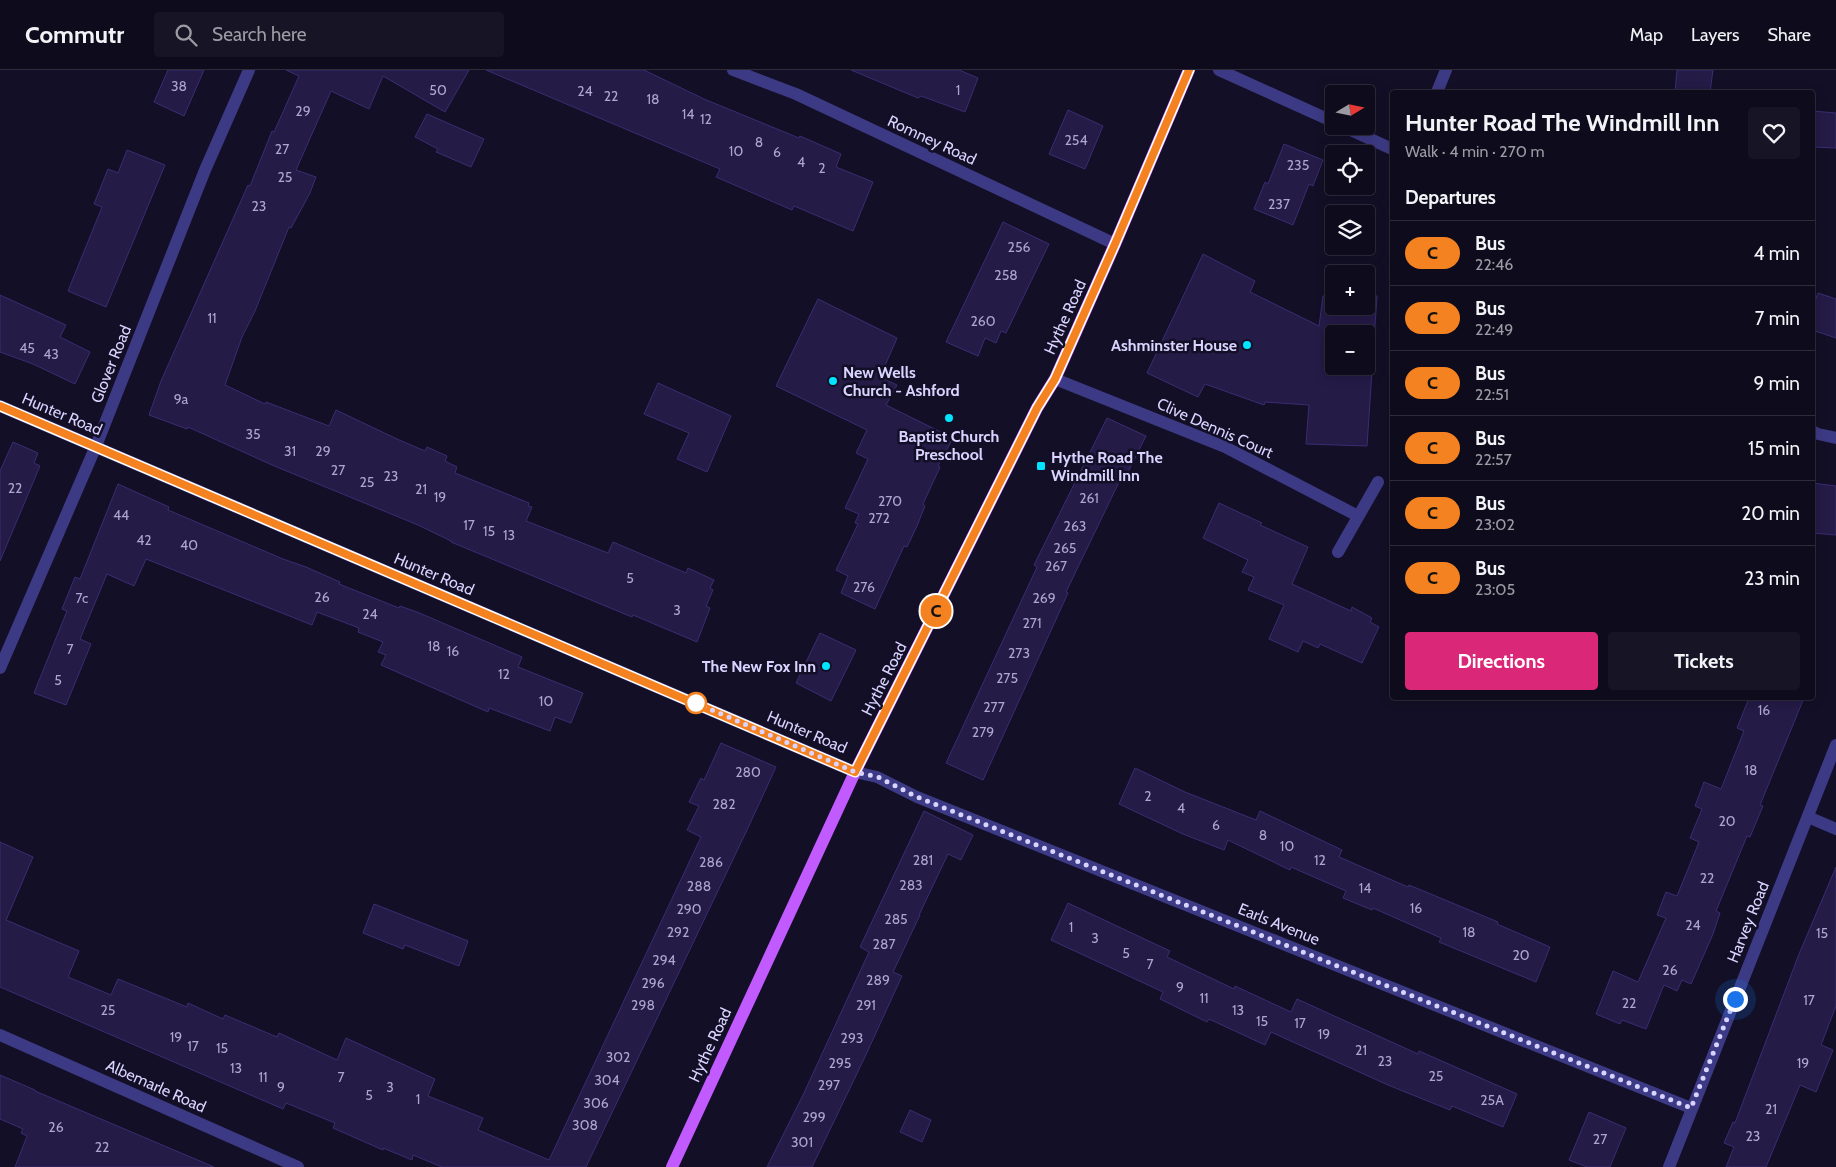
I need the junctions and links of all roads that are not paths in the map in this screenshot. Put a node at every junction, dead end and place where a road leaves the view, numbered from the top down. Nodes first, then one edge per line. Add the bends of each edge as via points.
1 (249, 70) edge
2 (733, 70) edge
3 (1189, 70) edge
4 (1220, 70) edge
5 (1446, 70) edge
6 (1438, 90) edge
7 (1325, 118) edge
8 (1362, 135) edge
9 (1390, 148) edge
10 (1115, 244) junction
11 (1055, 379) junction
12 (0, 406) edge
13 (1815, 432) edge
14 (1836, 438) edge
15 (96, 446) junction
16 (1378, 482) dead end
17 (1358, 516) junction
18 (1338, 552) dead end
19 (0, 668) edge
20 (1836, 745) edge
21 (855, 772) junction
22 (1808, 817) junction
23 (1836, 829) edge
24 (0, 1035) edge
25 (1691, 1108) junction
26 (298, 1167) edge
27 (672, 1167) edge
28 (1669, 1167) edge

1 - 15 street, Glover Road via 205,170
2 - 10 street, Romney Road via 796,94
3 - 10 main road, Hythe Road
4 - 7 street
5 - 6 street
8 - 9 street
10 - 11 main road, Hythe Road
11 - 17 street, Clive Dennis Court via 1225,447
11 - 21 main road, Hythe Road via 1037,408
12 - 15 street, Hunter Road
13 - 14 street
15 - 19 street, Glover Road
15 - 21 street, Hunter Road
16 - 17 street
17 - 18 street
20 - 22 street, Harvey Road
21 - 25 street, Earls Avenue via 878,777 917,797
21 - 27 main road, Hythe Road
22 - 23 street
22 - 25 street, Harvey Road
24 - 26 street, Albemarle Road
25 - 28 street, Harvey Road

